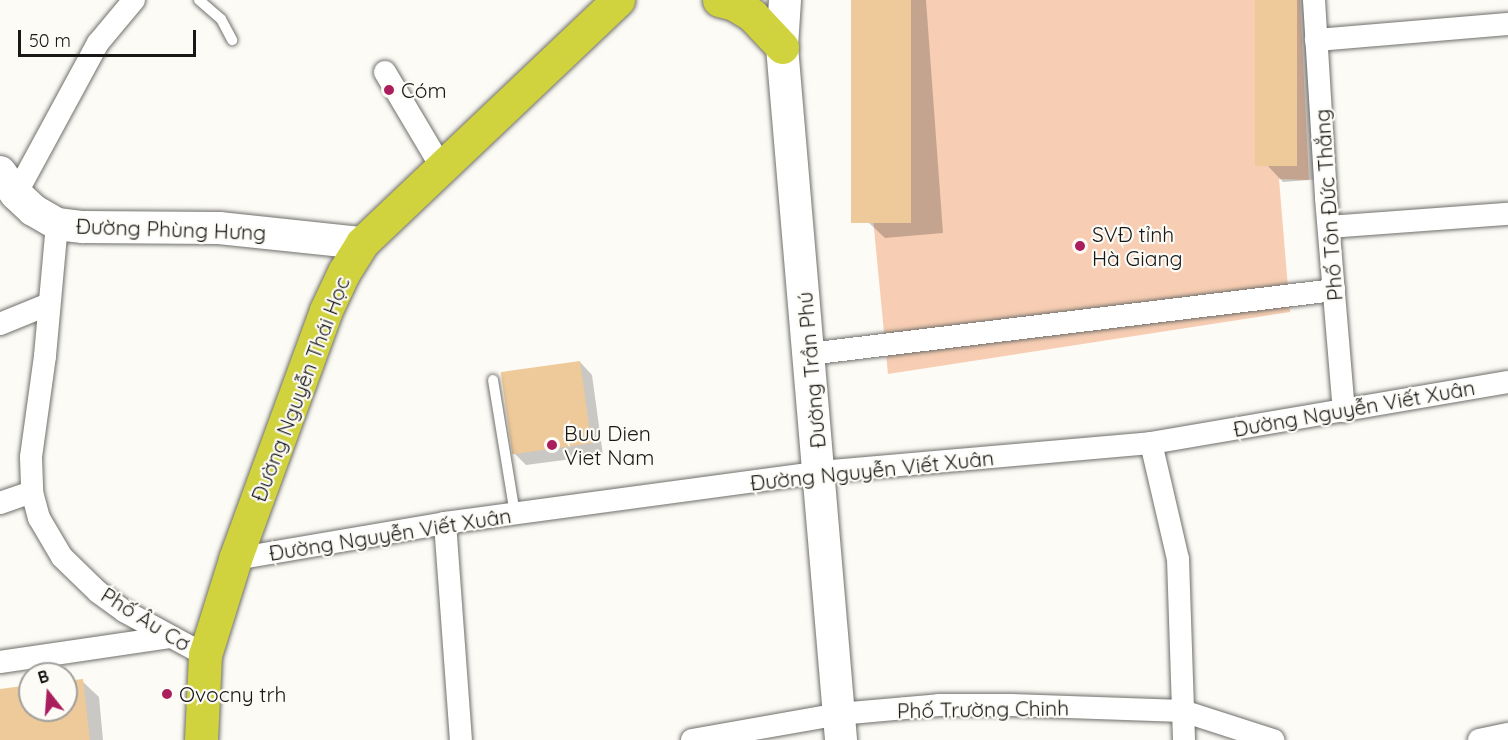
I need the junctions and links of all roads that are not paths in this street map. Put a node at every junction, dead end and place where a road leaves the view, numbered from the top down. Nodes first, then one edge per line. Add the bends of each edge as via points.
1 (134, 0) edge
2 (199, 0) edge
3 (618, 0) edge
4 (719, 0) edge
5 (785, 0) edge
6 (1314, 0) edge
7 (1508, 24) edge
8 (232, 40) dead end
9 (1316, 40) junction
10 (782, 47) junction
11 (385, 72) dead end
12 (442, 168) junction
13 (8, 183) edge
14 (1508, 214) edge
15 (57, 224) junction
16 (1329, 227) junction
17 (362, 243) junction
18 (1334, 290) junction
19 (49, 304) junction
20 (0, 324) edge
21 (809, 354) junction
22 (493, 380) dead end
23 (1508, 382) edge
24 (1344, 411) junction
25 (1151, 443) junction
26 (820, 472) junction
27 (32, 492) junction
28 (0, 503) edge
29 (515, 514) junction
30 (445, 523) junction
31 (236, 559) junction
32 (169, 637) junction
33 (205, 655) junction
34 (0, 662) edge
35 (1183, 711) junction
36 (840, 727) edge
37 (1508, 734) edge
38 (201, 740) edge
39 (461, 740) edge
40 (692, 740) edge
41 (1184, 740) edge
42 (1273, 740) edge
43 (1479, 740) edge

1 - 13 street via 98,43
2 - 8 lane via 221,19
3 - 12 highway, Đường Nguyễn Thái Học
4 - 10 highway via 752,15
5 - 10 main road, Đường Trần Phú
6 - 9 street, Phố Tôn Đức Thắng
7 - 9 street
9 - 16 street, Phố Tôn Đức Thắng
10 - 21 main road, Đường Trần Phú
11 - 12 street
12 - 17 highway, Đường Nguyễn Thái Học
13 - 15 main road, Đường Phùng Hưng via 33,210
14 - 16 street
15 - 17 main road, Đường Phùng Hưng via 83,228 219,228
15 - 19 street, Phố Âu Cơ
16 - 18 street, Phố Tôn Đức Thắng
17 - 31 highway, Đường Nguyễn Thái Học via 326,310
18 - 21 street
18 - 24 street, Phố Tôn Đức Thắng
19 - 20 street
19 - 27 street, Phố Âu Cơ via 31,457
21 - 26 main road, Đường Trần Phú
22 - 29 lane
23 - 24 street, Đường Nguyễn Viết Xuân
24 - 25 street, Đường Nguyễn Viết Xuân
25 - 26 street, Đường Nguyễn Viết Xuân
25 - 35 street via 1178,560
26 - 29 street, Đường Nguyễn Viết Xuân
26 - 36 main road, Đường Trần Phú
27 - 28 street
27 - 32 street, Phố Âu Cơ via 39,518 62,557 98,592
29 - 30 street, Đường Nguyễn Viết Xuân
30 - 31 street, Đường Nguyễn Viết Xuân
30 - 39 street
31 - 33 highway, Đường Nguyễn Thái Học
32 - 33 street, Phố Âu Cơ
32 - 34 street
33 - 38 highway, Đường Nguyễn Thái Học
35 - 36 street, Phố Trường Chinh via 939,705
35 - 41 street
35 - 42 street, Phố Trường Chinh
36 - 40 street, Phố Trường Chinh
37 - 43 street

